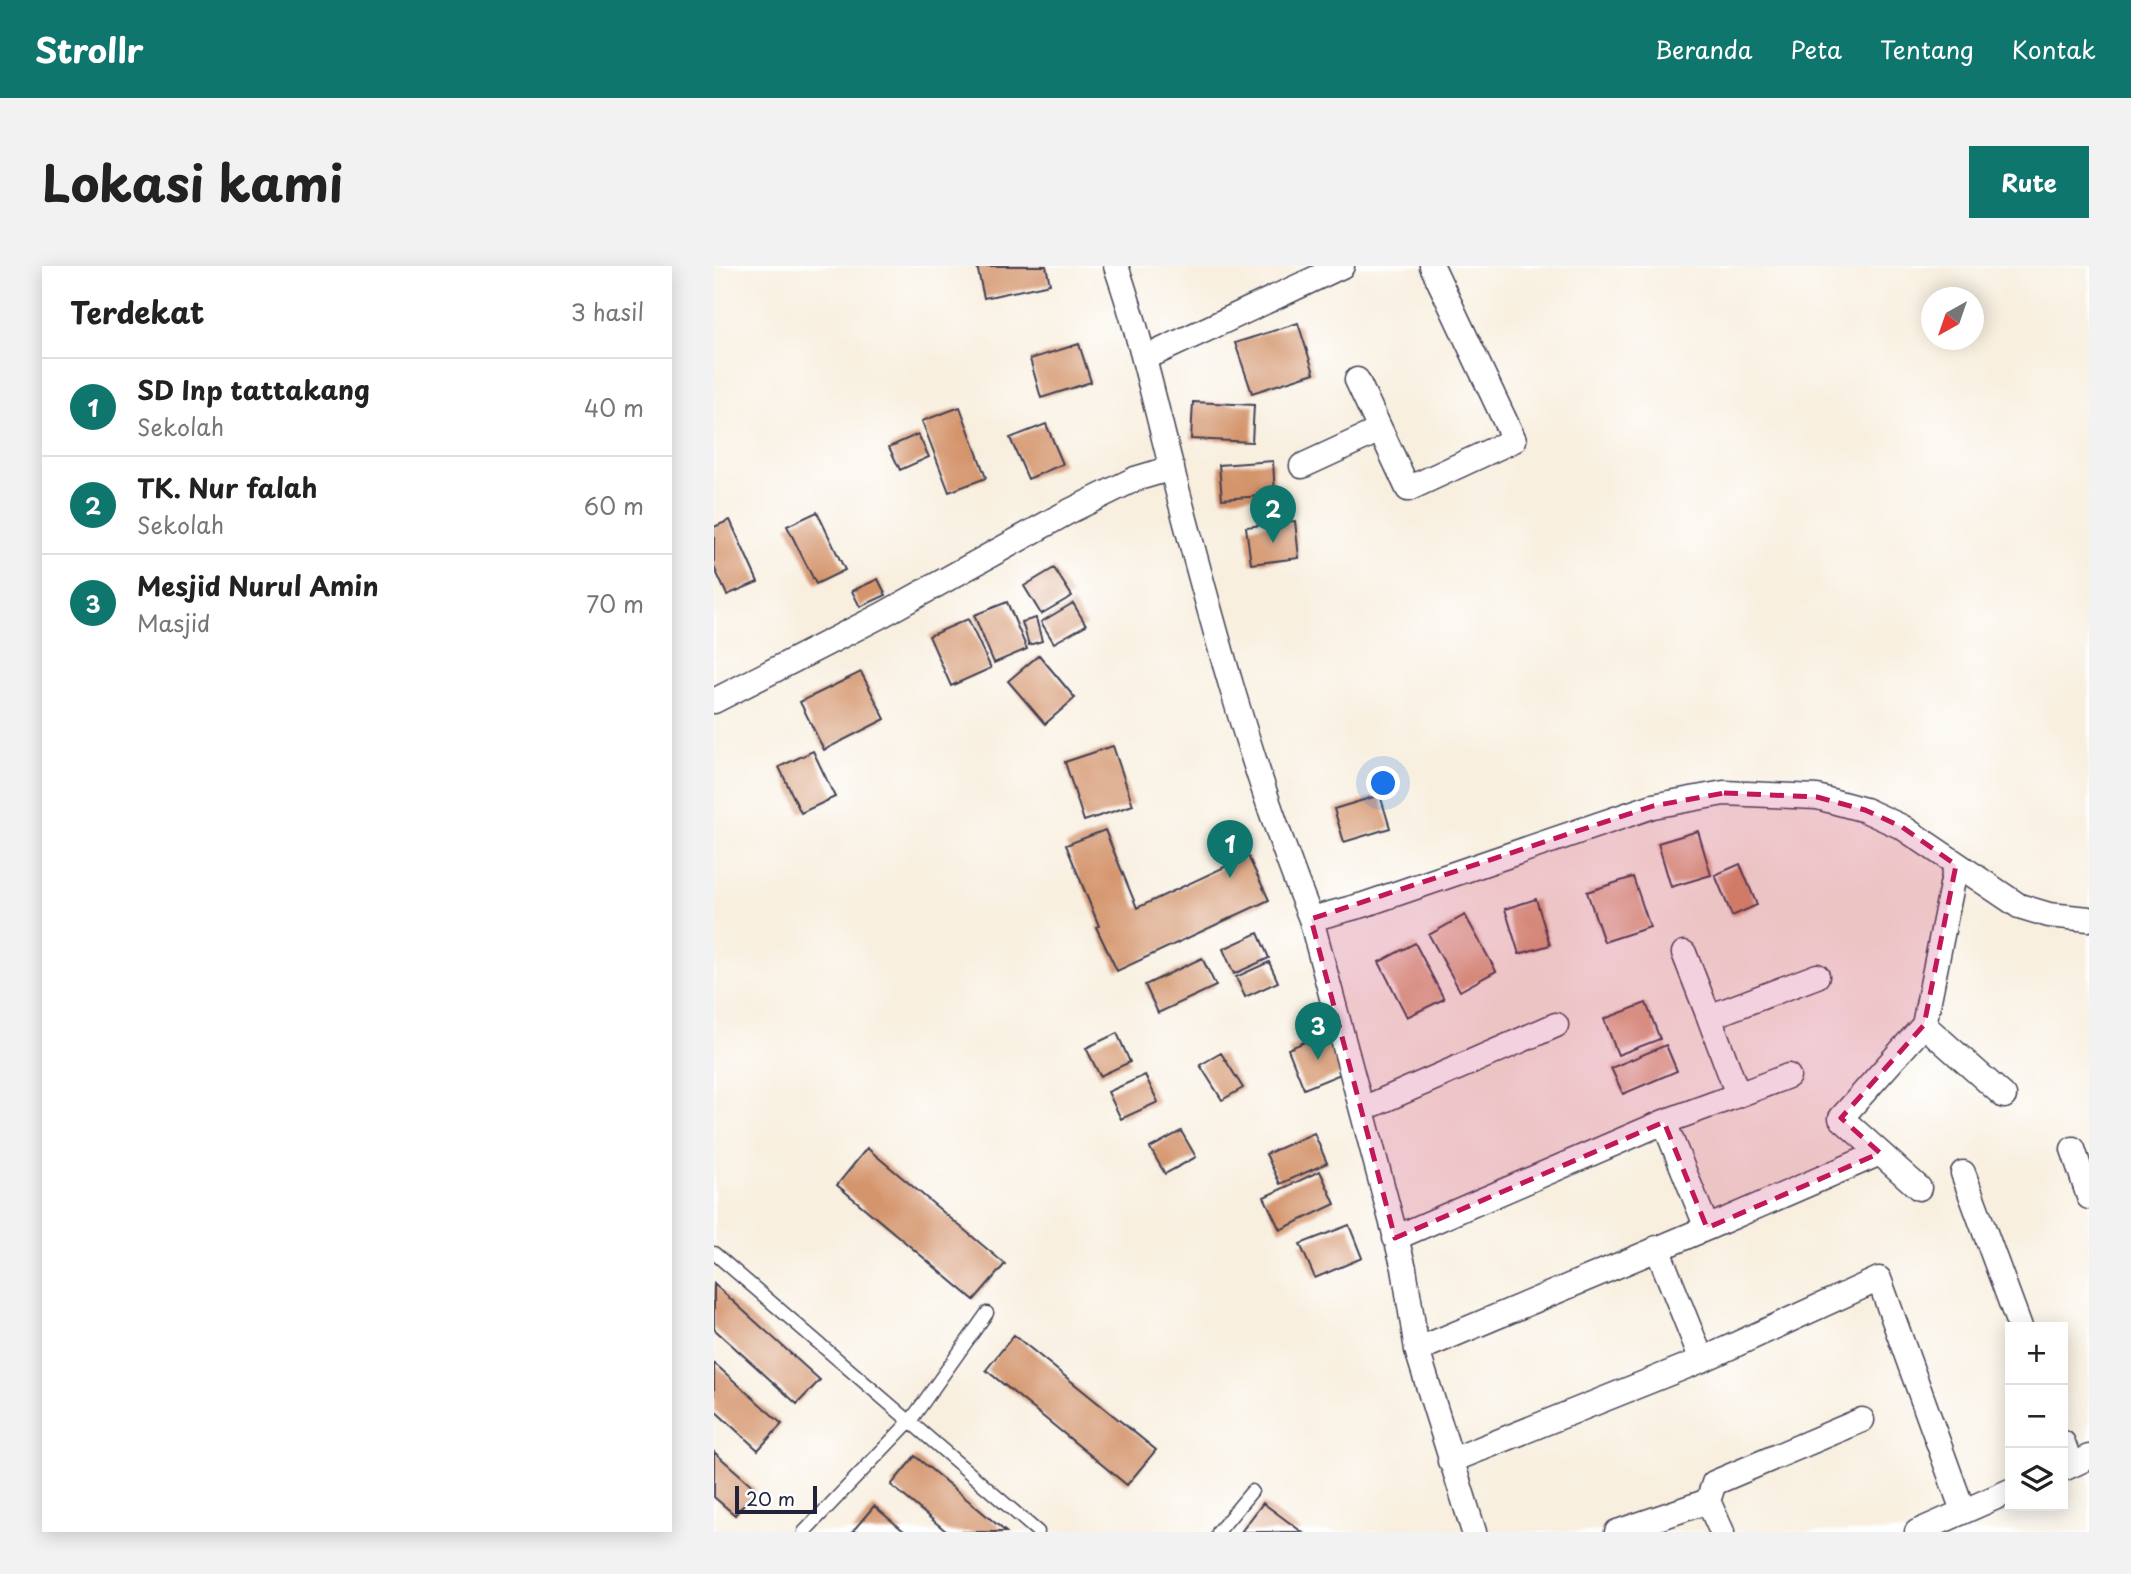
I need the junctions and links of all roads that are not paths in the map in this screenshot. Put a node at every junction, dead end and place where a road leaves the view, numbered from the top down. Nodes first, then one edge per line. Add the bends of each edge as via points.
1 (1116, 266) edge
2 (1342, 266) edge
3 (1432, 266) edge
4 (1144, 358) junction
5 (1357, 380) dead end
6 (1380, 430) junction
7 (1302, 466) dead end
8 (1172, 468) junction
9 (714, 701) edge
10 (1956, 866) junction
11 (1311, 919) junction
12 (2089, 919) edge
13 (1684, 953) dead end
14 (1818, 976) dead end
15 (1709, 1017) junction
16 (1924, 1025) junction
17 (1556, 1026) dead end
18 (1788, 1076) dead end
19 (1738, 1095) junction
20 (2004, 1096) dead end
21 (1363, 1109) junction
22 (1664, 1122) junction
23 (2073, 1149) dead end
24 (1880, 1153) junction
25 (1963, 1173) dead end
26 (1919, 1188) dead end
27 (2089, 1197) edge
28 (1707, 1228) junction
29 (1395, 1238) junction
30 (1657, 1248) junction
31 (714, 1253) edge
32 (986, 1313) dead end
33 (2018, 1322) edge
34 (1418, 1350) junction
35 (1702, 1360) junction
36 (911, 1420) junction
37 (1862, 1420) dead end
38 (1451, 1461) junction
39 (1252, 1491) dead end
40 (2005, 1494) edge
41 (1708, 1501) junction
42 (1955, 1521) edge
43 (804, 1532) edge
44 (1038, 1532) edge
45 (1218, 1532) edge
46 (1475, 1532) edge
47 (1617, 1532) edge
48 (1722, 1532) edge
49 (1917, 1532) edge

1 - 4 street
2 - 4 street
3 - 6 street via 1514,440 1408,489
4 - 8 street
5 - 6 street
6 - 7 street
8 - 9 street via 1068,512 883,615
8 - 11 street via 1254,766
10 - 11 street via 1902,827 1866,810 1817,797 1724,793 1653,806
10 - 12 street via 2019,906
10 - 16 street
11 - 21 street
13 - 15 street
14 - 15 street
15 - 19 street
16 - 20 street
16 - 24 street via 1841,1118
17 - 21 street
18 - 19 street
19 - 22 street
21 - 29 street
22 - 28 street
22 - 29 street
23 - 27 street
24 - 26 street
24 - 28 street
25 - 33 street
28 - 30 street
29 - 34 street
30 - 34 street
30 - 35 street
31 - 36 lane
32 - 36 lane
34 - 38 street
35 - 38 street
35 - 42 street via 1879,1279
36 - 43 lane
36 - 44 lane
37 - 41 street via 1714,1483
38 - 46 street
39 - 45 lane
40 - 42 street
41 - 47 street
41 - 48 street
42 - 49 street

